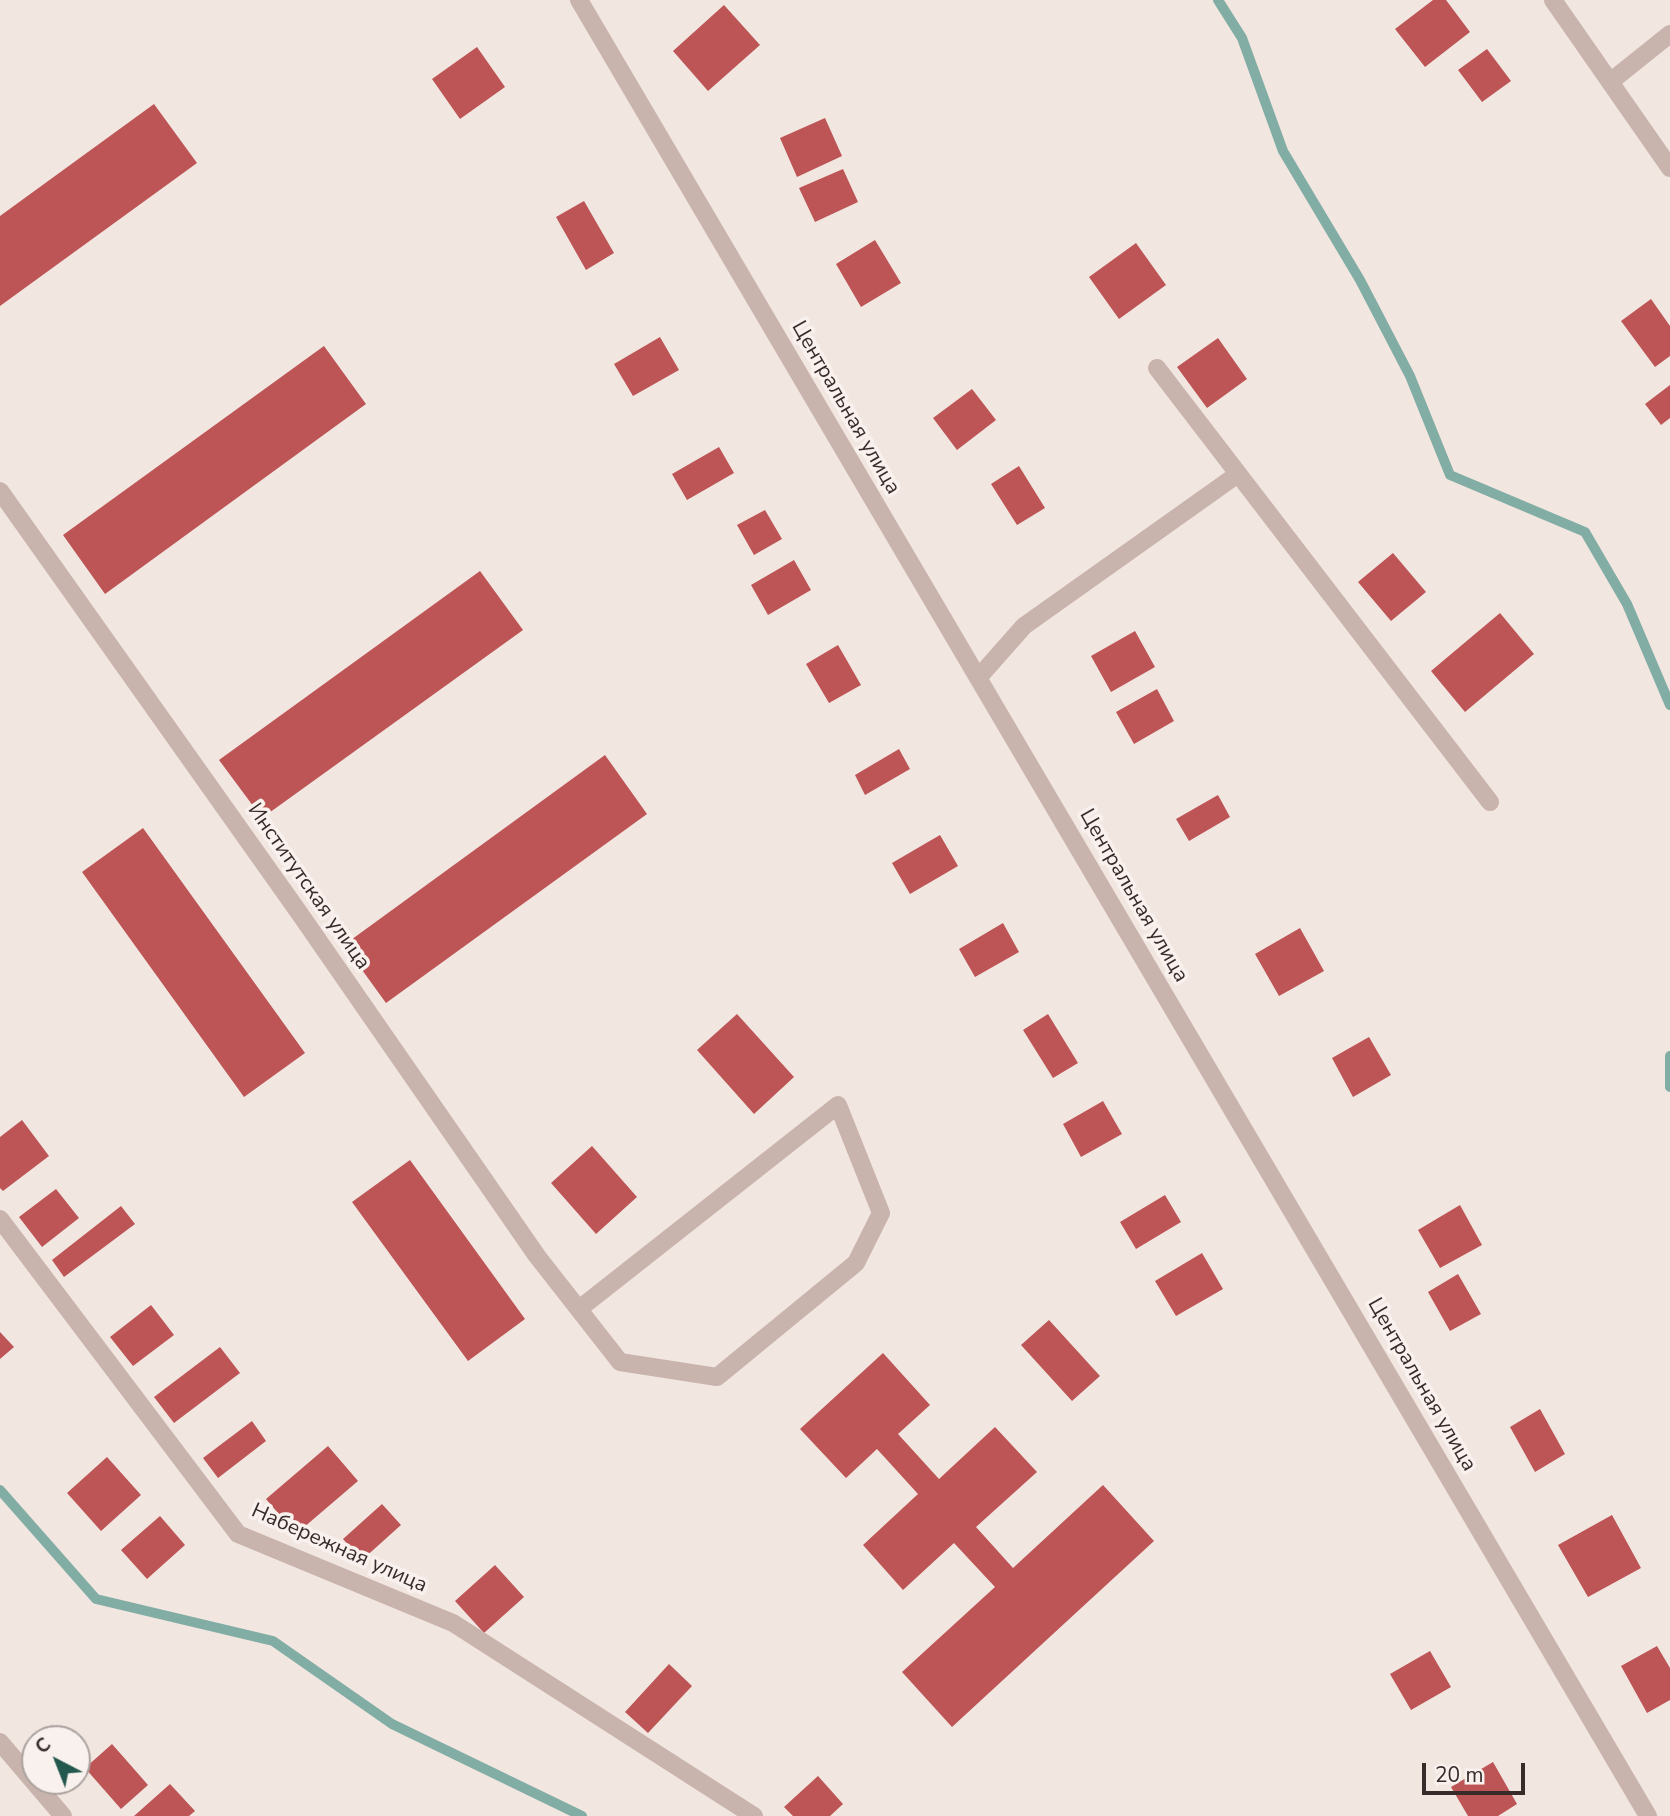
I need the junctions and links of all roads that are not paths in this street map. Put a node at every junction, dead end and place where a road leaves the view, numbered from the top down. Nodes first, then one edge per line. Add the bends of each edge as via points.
1 (579, 0) edge
2 (1553, 0) edge
3 (1670, 34) edge
4 (1610, 82) junction
5 (1670, 168) edge
6 (1157, 368) dead end
7 (1238, 474) junction
8 (0, 491) edge
9 (978, 678) junction
10 (1490, 802) dead end
11 (0, 1219) edge
12 (579, 1309) junction
13 (0, 1742) edge
14 (63, 1816) edge
15 (754, 1816) edge
16 (1648, 1816) edge

1 - 9 street, Центральная улица
2 - 4 street
3 - 4 street
4 - 5 street
6 - 7 street
7 - 9 street via 1024,626
7 - 10 street
8 - 12 street, Институтская улица via 537,1256
9 - 16 street, Центральная улица
11 - 15 street, Набережная улица via 238,1534 453,1623
12 - 12 street, Институтская улица via 620,1362 717,1377 856,1263 881,1213 838,1105
13 - 14 street

